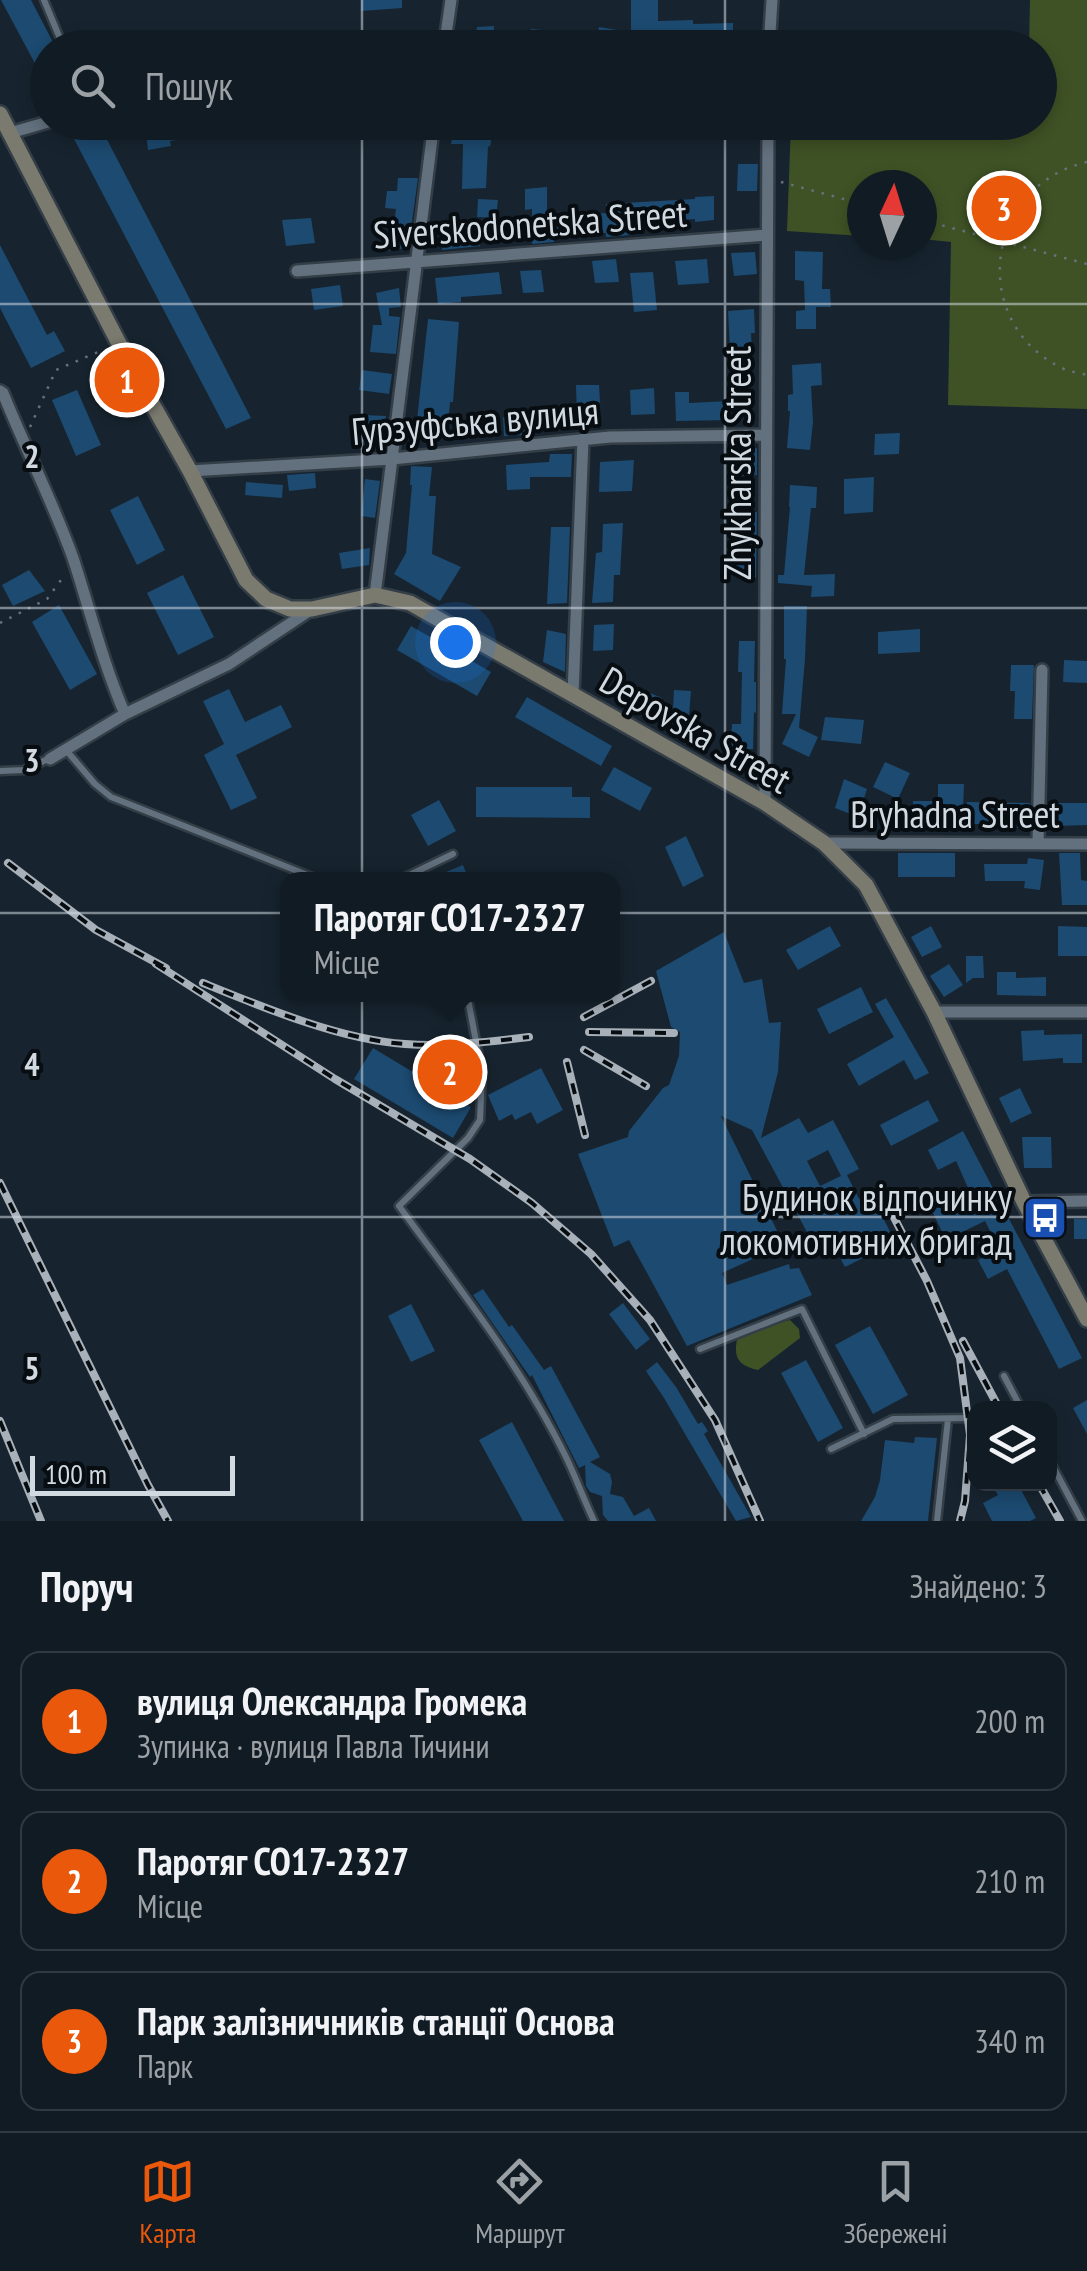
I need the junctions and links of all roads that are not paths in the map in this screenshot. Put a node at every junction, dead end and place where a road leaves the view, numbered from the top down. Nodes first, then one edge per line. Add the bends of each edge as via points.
1 (44, 0) edge
2 (451, 0) edge
3 (772, 0) edge
4 (56, 30) edge
5 (447, 30) edge
6 (770, 30) edge
7 (0, 114) edge
8 (30, 127) edge
9 (10, 132) junction
10 (432, 140) edge
11 (768, 140) edge
12 (767, 235) junction
13 (416, 262) junction
14 (297, 271) dead end
15 (0, 391) edge
16 (766, 434) junction
17 (583, 440) junction
18 (392, 459) junction
19 (190, 471) junction
20 (376, 595) junction
21 (312, 609) junction
22 (1042, 670) dead end
23 (572, 695) junction
24 (125, 714) junction
25 (65, 750) junction
26 (50, 758) joint
27 (0, 771) edge
28 (765, 803) junction
29 (824, 843) junction
30 (1038, 844) junction
31 (1087, 844) edge
32 (453, 854) dead end
33 (300, 872) edge
34 (416, 872) edge
35 (469, 1002) edge
36 (934, 1012) junction
37 (1087, 1012) edge
38 (1087, 1201) edge
39 (1024, 1202) junction
40 (1087, 1319) edge
41 (700, 1349) dead end
42 (1004, 1376) dead end
43 (1017, 1401) edge
44 (948, 1418) junction
45 (967, 1418) edge
46 (864, 1434) junction
47 (831, 1450) dead end
48 (1057, 1474) edge
49 (594, 1521) edge
50 (937, 1521) edge
51 (1082, 1521) edge

1 - 4 lane
2 - 5 street
3 - 6 street
7 - 9 main road
8 - 9 street
9 - 19 main road
10 - 13 street
11 - 12 street, Zhykharska Street
12 - 13 street, Siverskodonetska Street
12 - 16 street, Zhykharska Street
13 - 14 street, Siverskodonetska Street
13 - 18 street
15 - 24 street via 72,556
16 - 17 street, Гурзуфська вулиця
16 - 28 street, Zhykharska Street
17 - 18 street, Гурзуфська вулиця
17 - 23 street
18 - 19 street, Гурзуфська вулиця
18 - 20 street
19 - 21 main road via 246,580 266,599
20 - 21 main road
20 - 23 main road, Depovska Street via 410,603
21 - 24 street via 229,664
22 - 30 street
23 - 28 main road, Depovska Street
24 - 25 street
25 - 26 street
25 - 33 lane via 111,797
26 - 27 lane via 24,770
28 - 29 main road, Depovska Street
29 - 30 street, Bryhadna Street
29 - 36 main road, Depovska Street via 866,885
30 - 31 street, Bryhadna Street
32 - 34 lane
35 - 49 lane via 482,1073 480,1120 399,1206 532,1397
36 - 37 street
36 - 39 main road, Depovska Street
38 - 39 street
39 - 40 main road, Depovska Street
41 - 46 lane via 802,1308
42 - 43 lane
44 - 45 lane
44 - 46 lane via 894,1419
44 - 50 lane
46 - 47 lane
48 - 51 lane

